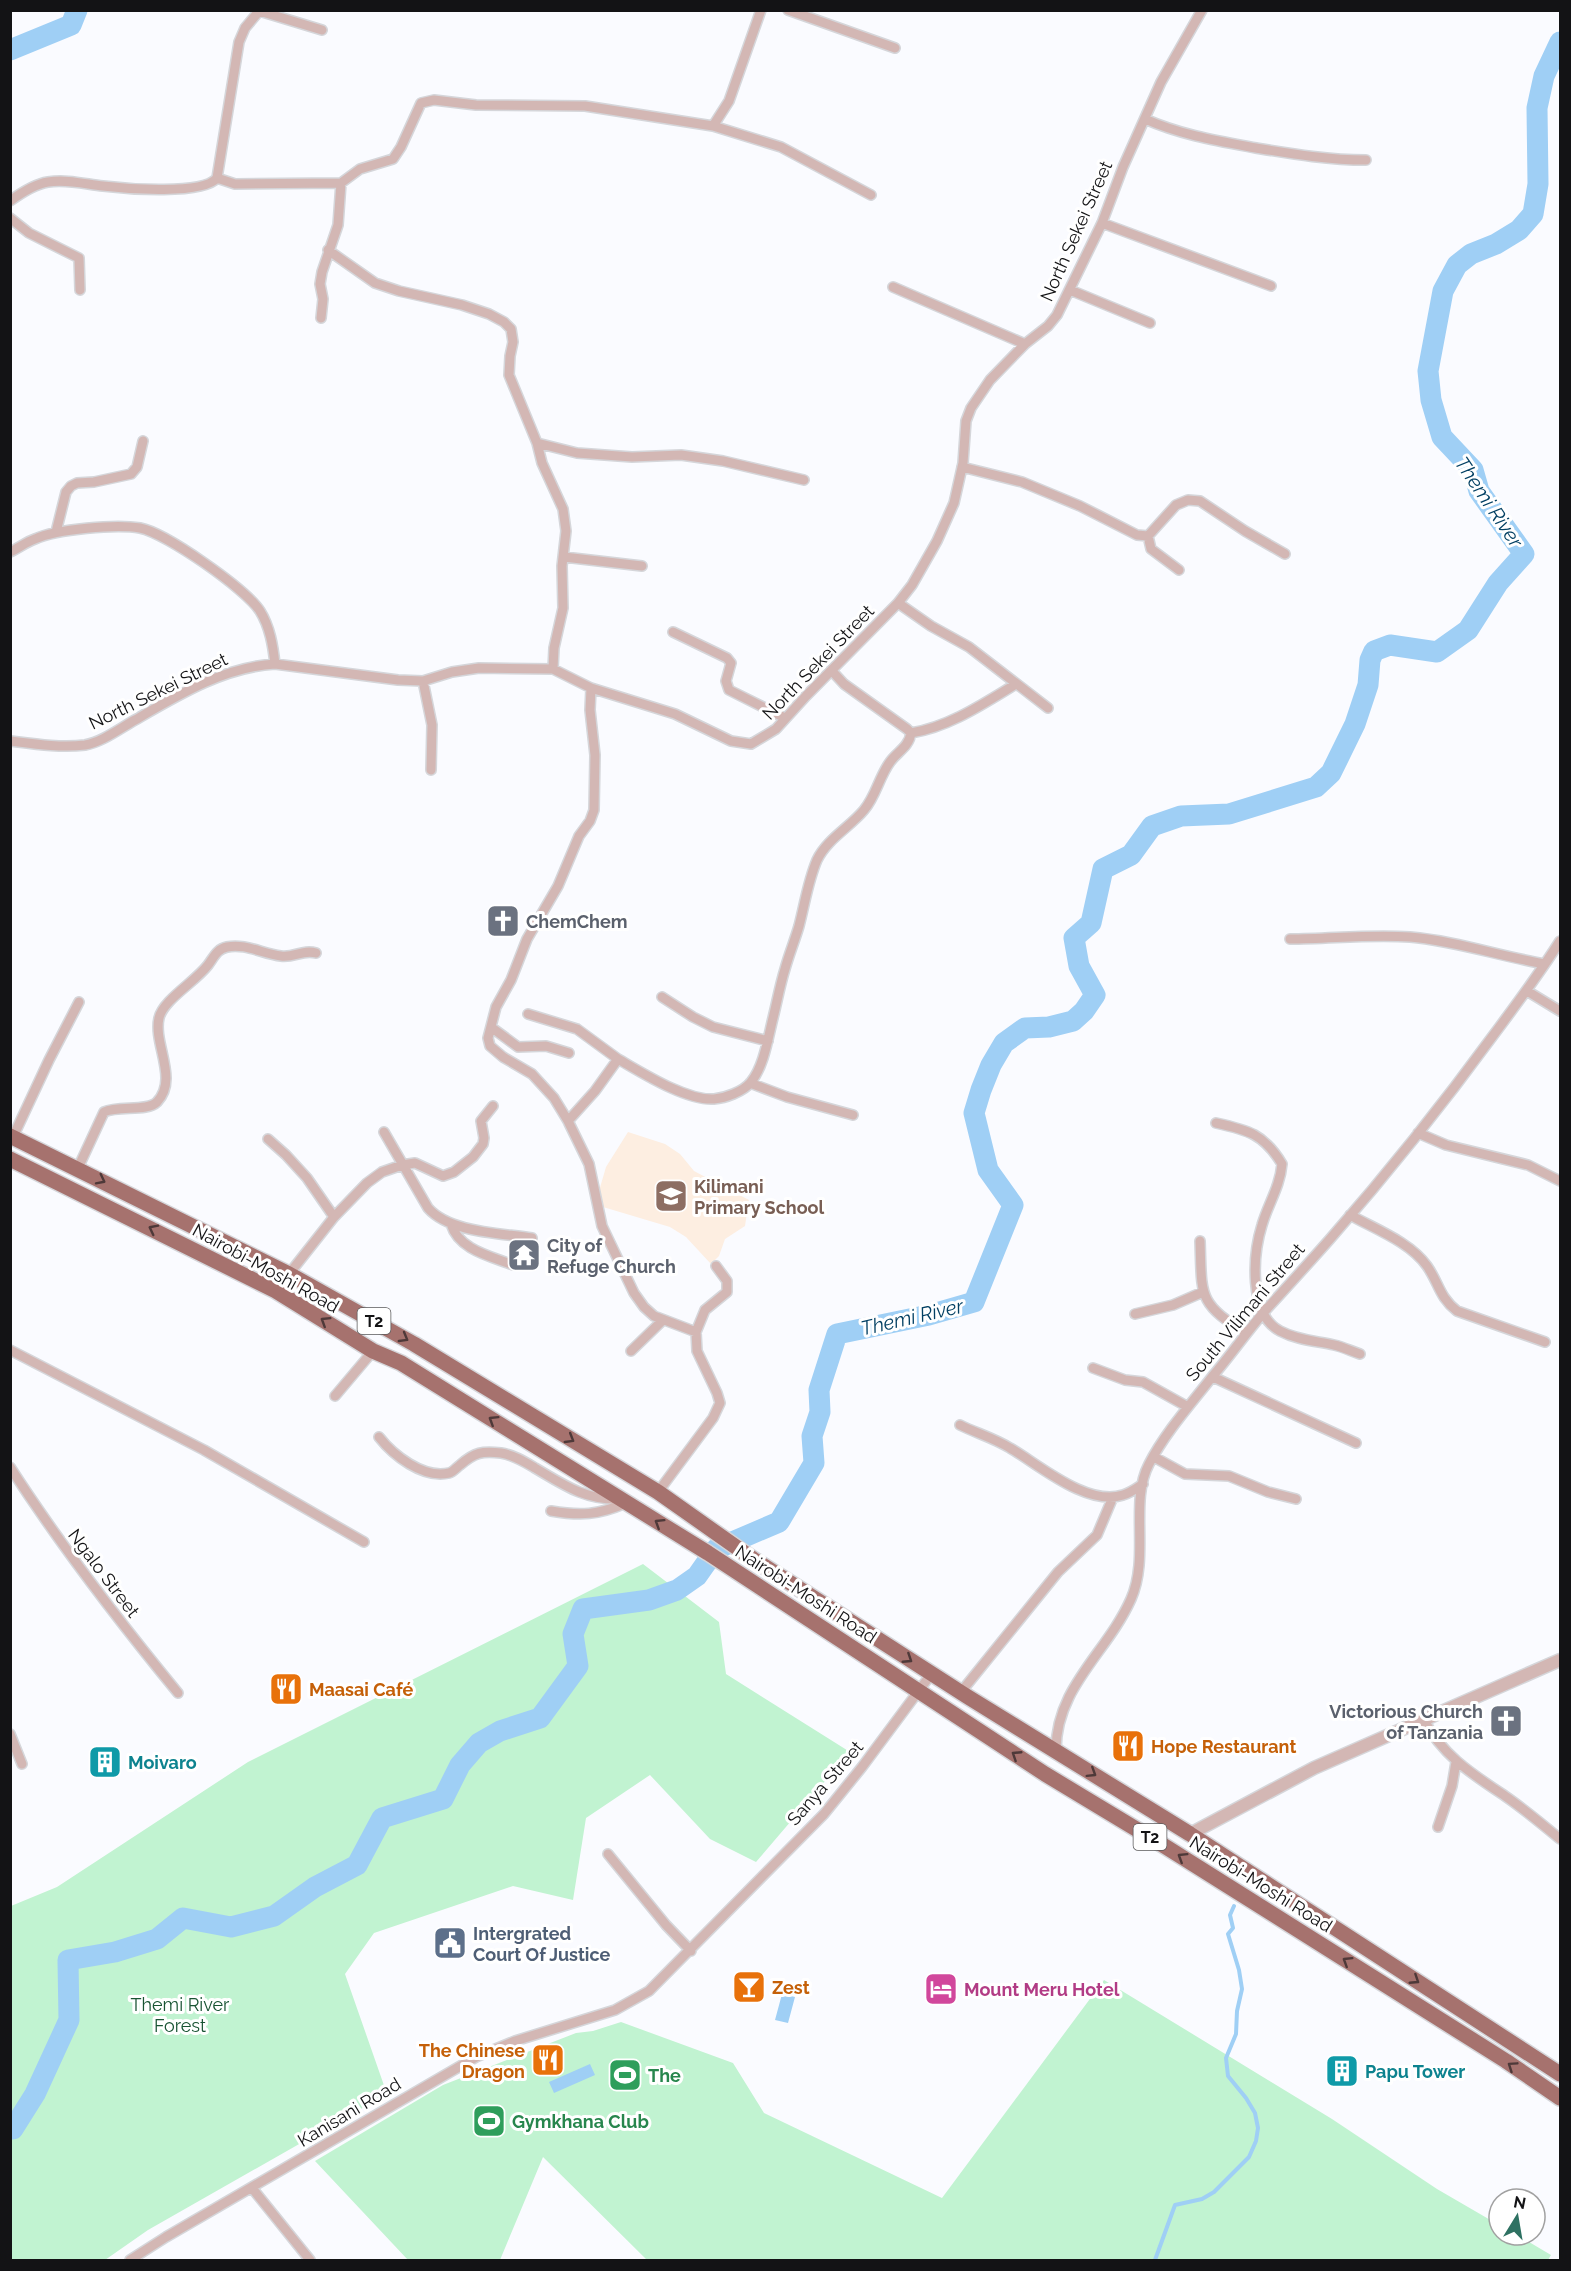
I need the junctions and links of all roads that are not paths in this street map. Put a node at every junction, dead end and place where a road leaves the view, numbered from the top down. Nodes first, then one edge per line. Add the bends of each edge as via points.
1 (761, 10) edge
2 (788, 10) edge
3 (1202, 10) edge
4 (258, 11) edge
5 (322, 30) dead end
6 (895, 48) dead end
7 (1145, 118) junction
8 (713, 126) junction
9 (1366, 160) dead end
10 (217, 178) junction
11 (341, 183) junction
12 (871, 195) dead end
13 (10, 201) edge
14 (10, 218) edge
15 (1102, 224) junction
16 (328, 250) junction
17 (1271, 286) dead end
18 (893, 287) dead end
19 (80, 290) dead end
20 (1070, 290) junction
21 (321, 318) dead end
22 (1150, 323) dead end
23 (1025, 345) junction
24 (143, 441) dead end
25 (537, 443) junction
26 (962, 467) junction
27 (804, 480) dead end
28 (56, 532) junction
29 (1148, 536) junction
30 (10, 552) edge
31 (1284, 554) dead end
32 (564, 557) junction
33 (642, 566) dead end
34 (1179, 570) dead end
35 (898, 603) junction
36 (673, 632) dead end
37 (275, 664) junction
38 (553, 669) junction
39 (832, 671) junction
40 (423, 681) junction
41 (1016, 684) junction
42 (591, 688) junction
43 (1048, 708) dead end
44 (785, 718) junction
45 (911, 733) junction
46 (10, 741) edge
47 (431, 770) dead end
48 (1290, 939) dead end
49 (1560, 941) edge
50 (316, 953) dead end
51 (1545, 964) junction
52 (1527, 991) junction
53 (662, 997) dead end
54 (79, 1002) dead end
55 (1560, 1011) edge
56 (528, 1014) dead end
57 (491, 1028) junction
58 (768, 1041) junction
59 (569, 1053) dead end
60 (618, 1059) junction
61 (750, 1083) junction
62 (493, 1106) dead end
63 (853, 1115) dead end
64 (568, 1121) junction
65 (1216, 1123) dead end
66 (384, 1132) dead end
67 (1418, 1133) junction
68 (12, 1136) edge
69 (268, 1139) dead end
70 (10, 1159) edge
71 (402, 1165) junction
72 (78, 1168) junction
73 (1560, 1181) edge
74 (1350, 1215) junction
75 (334, 1217) junction
76 (452, 1224) junction
77 (532, 1238) dead end
78 (1200, 1241) dead end
79 (513, 1265) dead end
80 (716, 1266) dead end
81 (289, 1274) junction
82 (1203, 1292) junction
83 (1135, 1314) dead end
84 (1263, 1314) junction
85 (663, 1320) junction
86 (696, 1332) junction
87 (1247, 1333) junction
88 (1545, 1342) dead end
89 (10, 1350) edge
90 (373, 1351) junction
91 (631, 1351) dead end
92 (1360, 1354) dead end
93 (1093, 1368) dead end
94 (1213, 1377) junction
95 (335, 1396) dead end
96 (1188, 1407) junction
97 (960, 1425) dead end
98 (379, 1437) dead end
99 (1356, 1443) dead end
100 (1154, 1457) junction
101 (10, 1467) edge
102 (1143, 1484) junction
103 (657, 1492) junction
104 (1113, 1497) junction
105 (1296, 1499) dead end
106 (623, 1501) junction
107 (551, 1511) dead end
108 (364, 1542) dead end
109 (1560, 1660) edge
110 (932, 1674) junction
111 (917, 1691) junction
112 (961, 1692) junction
113 (178, 1693) dead end
114 (1424, 1720) junction
115 (10, 1734) edge
116 (1056, 1750) junction
117 (1456, 1761) junction
118 (22, 1764) dead end
119 (1438, 1827) dead end
120 (1190, 1834) junction
121 (1560, 1839) edge
122 (608, 1854) dead end
123 (732, 1905) joint
124 (691, 1951) junction
125 (1560, 2074) edge
126 (1560, 2098) edge
127 (252, 2188) junction
128 (130, 2260) edge
129 (310, 2260) edge

1 - 8 street via 729,100
2 - 6 street
3 - 7 street, North Sekei Street
4 - 5 street
4 - 10 street via 239,42
7 - 9 street via 1204,139 1300,156
7 - 15 street, North Sekei Street
8 - 11 street via 585,106 476,105 427,100 421,103 393,159 369,165
8 - 12 street via 782,147
10 - 11 street via 235,184
10 - 13 street via 202,187 178,190 107,187 68,180 46,182
11 - 16 street via 338,225
14 - 19 street via 29,233 79,258
15 - 17 street
15 - 20 street, North Sekei Street
16 - 21 street via 320,284
16 - 25 street via 375,283 462,305 504,322 511,329 513,342 509,375
18 - 23 street
20 - 22 street
20 - 23 street, North Sekei Street via 1048,326
23 - 26 street, North Sekei Street via 990,380 971,408
24 - 28 street via 137,467 131,474 71,486
25 - 27 street via 577,453 632,457 681,454
25 - 32 street via 563,509
26 - 29 street via 1022,482 1137,536
26 - 35 street, North Sekei Street via 954,503 937,541
28 - 30 street
28 - 37 street via 141,528 173,542 210,566 260,610 273,645
29 - 31 street via 1176,506 1200,501
29 - 34 street via 1151,549
32 - 33 street
32 - 38 street via 563,608
35 - 39 street, North Sekei Street
35 - 41 street via 969,647
36 - 44 street via 730,661 726,681 729,690
37 - 40 street, North Sekei Street
37 - 46 street, North Sekei Street via 247,668 208,681 86,745
38 - 40 street, North Sekei Street via 479,668
38 - 42 street, North Sekei Street
39 - 44 street, North Sekei Street
39 - 45 street
40 - 47 street via 432,725
41 - 43 street
41 - 45 street via 943,725
42 - 44 street, North Sekei Street via 675,714 744,745 767,736
42 - 57 street via 594,810 558,886 527,939 496,1007
45 - 58 street via 910,740 882,774 873,799 823,849 817,860
48 - 51 street via 1411,937 1456,943
49 - 51 street, South Vilimani Street
50 - 72 street via 301,951 282,957 229,946 217,951 199,976 161,1010 158,1026 165,1070 162,1095 153,1105 104,1112
51 - 52 street, South Vilimani Street
52 - 55 street
52 - 67 street, South Vilimani Street
53 - 58 street via 713,1027
54 - 68 street
56 - 60 street via 578,1029
57 - 59 street via 518,1047 546,1046
57 - 64 street via 490,1046 532,1074
58 - 61 street
60 - 61 street via 666,1085 700,1097 724,1097
60 - 64 street
61 - 63 street
62 - 71 street via 481,1121 483,1144 454,1172 443,1176 415,1163
64 - 85 street via 589,1164 602,1226 621,1269 644,1308
65 - 84 street via 1265,1141 1282,1164 1256,1251 1255,1273
66 - 71 street
67 - 73 street via 1446,1145 1528,1165
67 - 74 street, South Vilimani Street
68 - 72 highway, Nairobi-Moshi Road / T2
69 - 75 street via 307,1178
90 -> 70 highway, Nairobi-Moshi Road / T2 via 276,1291
71 - 75 street via 367,1182
71 - 76 street via 428,1208
72 -> 81 highway, Nairobi-Moshi Road / T2
74 - 84 street, South Vilimani Street
74 - 88 street via 1418,1256 1447,1304 1457,1311
75 - 81 street
76 - 77 street
76 - 79 street via 456,1236 468,1246
78 - 82 street
80 - 86 street via 727,1281 727,1292 705,1310
81 -> 103 highway, Nairobi-Moshi Road / T2 via 405,1339
82 - 83 street via 1173,1305
82 - 87 street via 1216,1313
84 - 87 street, South Vilimani Street
84 - 92 street via 1279,1331
85 - 86 street
85 - 91 street
86 - 103 street via 697,1351 720,1403
87 - 94 street, South Vilimani Street
89 - 108 street via 204,1450
90 - 95 street
106 -> 90 highway, Nairobi-Moshi Road / T2 via 401,1363
93 - 96 street via 1143,1382
94 - 96 street, South Vilimani Street
94 - 99 street
96 - 100 street, South Vilimani Street
97 - 104 street via 1009,1447 1066,1483
98 - 106 street via 388,1449 423,1470 451,1472 476,1453 504,1454 590,1497
100 - 102 street, South Vilimani Street
100 - 105 street via 1185,1474 1229,1476
101 - 113 street, Ngalo Street via 103,1601
102 - 104 street via 1123,1496
102 - 116 street, South Vilimani Street via 1136,1588 1064,1707 1056,1731
103 -> 110 highway, Nairobi-Moshi Road / T2
104 - 112 street via 1097,1535 1058,1572
106 - 107 street via 606,1511 576,1515
111 -> 106 highway, Nairobi-Moshi Road / T2
109 - 114 street
110 - 111 street, Sanya Street
110 - 112 highway, Nairobi-Moshi Road / T2
111 - 123 street, Sanya Street via 845,1790
126 -> 111 highway, Nairobi-Moshi Road / T2
112 - 116 highway, Nairobi-Moshi Road / T2
114 - 117 street
114 - 120 street via 1314,1768
115 - 118 street
116 -> 120 highway, Nairobi-Moshi Road / T2
117 - 119 street
117 - 121 street
120 -> 125 highway, Nairobi-Moshi Road / T2
122 - 124 street
123 - 124 street, Kanisani Road
124 - 127 street, Kanisani Road via 649,1991 615,2010 476,2057
127 - 128 street, Kanisani Road
127 - 129 street

